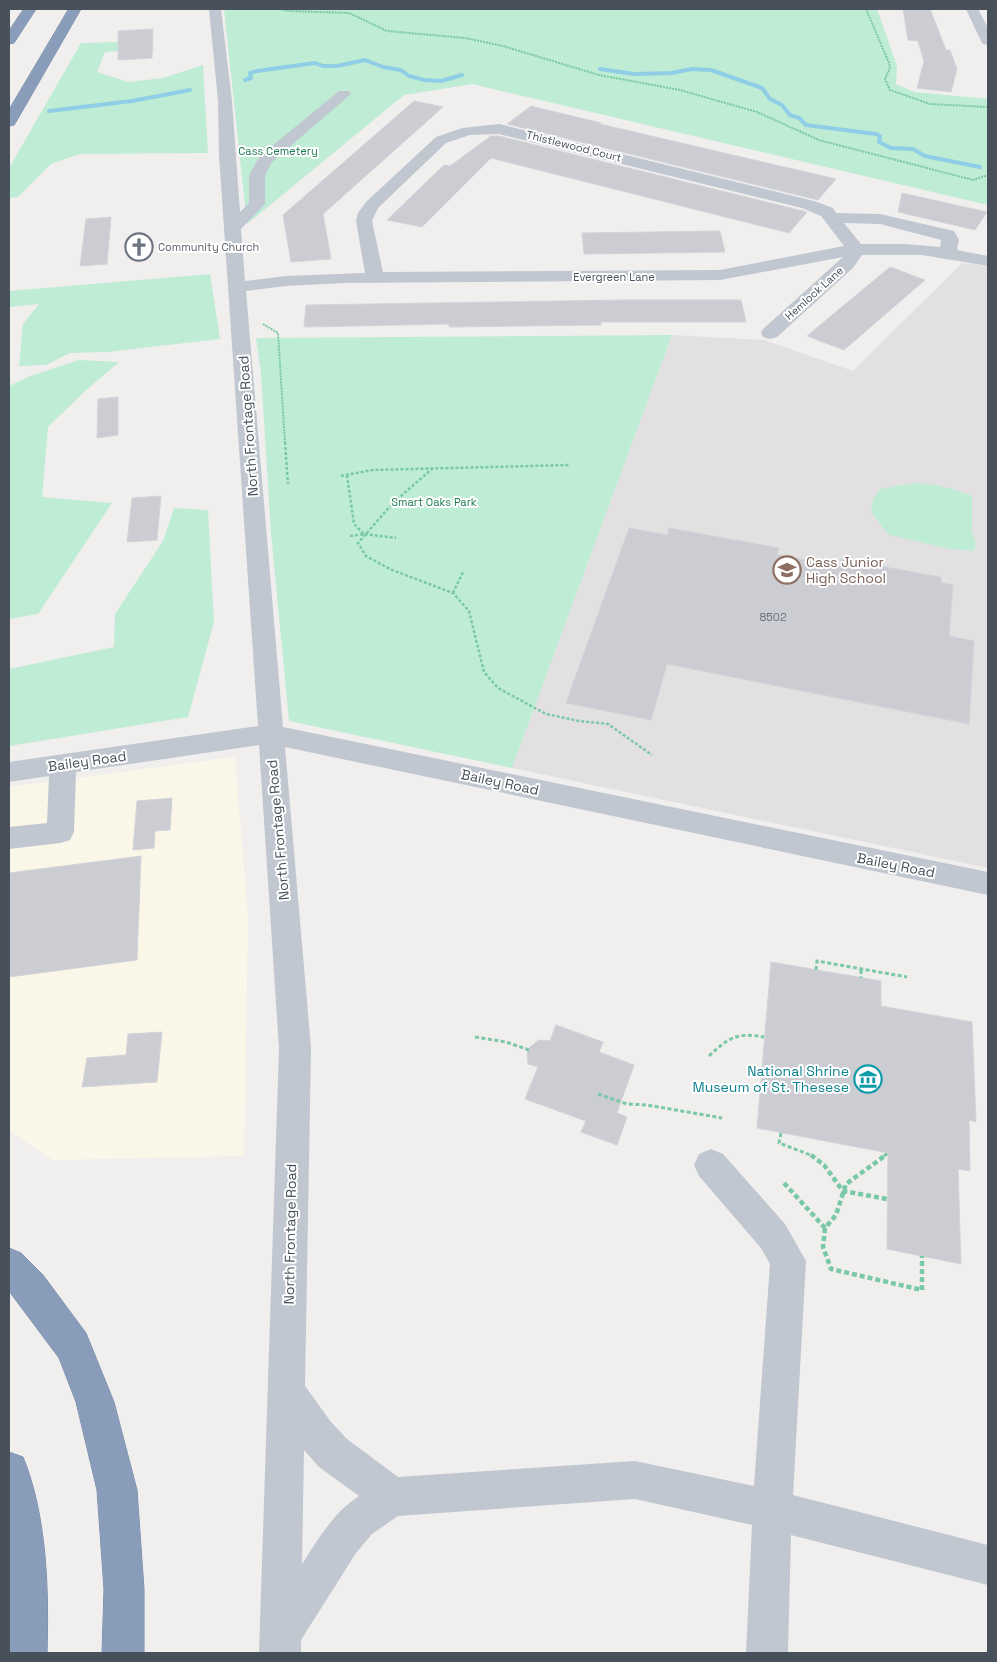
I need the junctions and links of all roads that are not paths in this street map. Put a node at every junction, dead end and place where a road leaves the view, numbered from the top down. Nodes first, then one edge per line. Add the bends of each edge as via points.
1 (30, 9) edge
2 (76, 9) edge
3 (215, 9) edge
4 (972, 9) edge
5 (9, 40) edge
6 (988, 41) edge
7 (344, 94) dead end
8 (9, 122) edge
9 (832, 218) junction
10 (234, 227) junction
11 (856, 250) junction
12 (947, 254) junction
13 (988, 261) edge
14 (375, 278) junction
15 (238, 286) junction
16 (770, 333) dead end
17 (270, 734) junction
18 (63, 764) junction
19 (9, 772) edge
20 (9, 838) edge
21 (988, 883) edge
22 (711, 1165) dead end
23 (9, 1265) edge
24 (287, 1392) junction
25 (9, 1471) edge
26 (392, 1497) junction
27 (772, 1510) junction
28 (988, 1565) edge
29 (280, 1644) edge
30 (26, 1653) edge
31 (123, 1653) edge
32 (768, 1653) edge

1 - 5 highway
2 - 8 highway
3 - 10 street, North Frontage Road
4 - 6 street
7 - 10 street via 266,159 257,175 258,204
9 - 11 street, Thistlewood Court
9 - 12 street via 880,219 937,231 948,235
9 - 14 street, Thistlewood Court via 827,212 808,204 515,132 499,129 468,131 441,140 366,213 364,221
10 - 15 street, North Frontage Road
11 - 12 street, Evergreen Lane via 895,249
11 - 14 street, Evergreen Lane via 720,275
11 - 16 street, Hemlock Lane via 848,264
12 - 13 street, Evergreen Lane
14 - 15 street, Evergreen Lane
15 - 17 street, North Frontage Road
17 - 18 street, Bailey Road
17 - 21 street, Bailey Road
17 - 24 street, North Frontage Road via 295,1048
18 - 19 street, Bailey Road
18 - 20 street via 60,832
22 - 27 street via 773,1236 788,1261
23 - 31 highway via 73,1346 95,1402 117,1490 124,1589
24 - 26 street via 317,1436 333,1453
24 - 29 street, North Frontage Road
25 - 30 highway via 24,1547
26 - 27 street via 635,1480
26 - 29 street via 358,1520 342,1539
27 - 28 street
27 - 32 street

